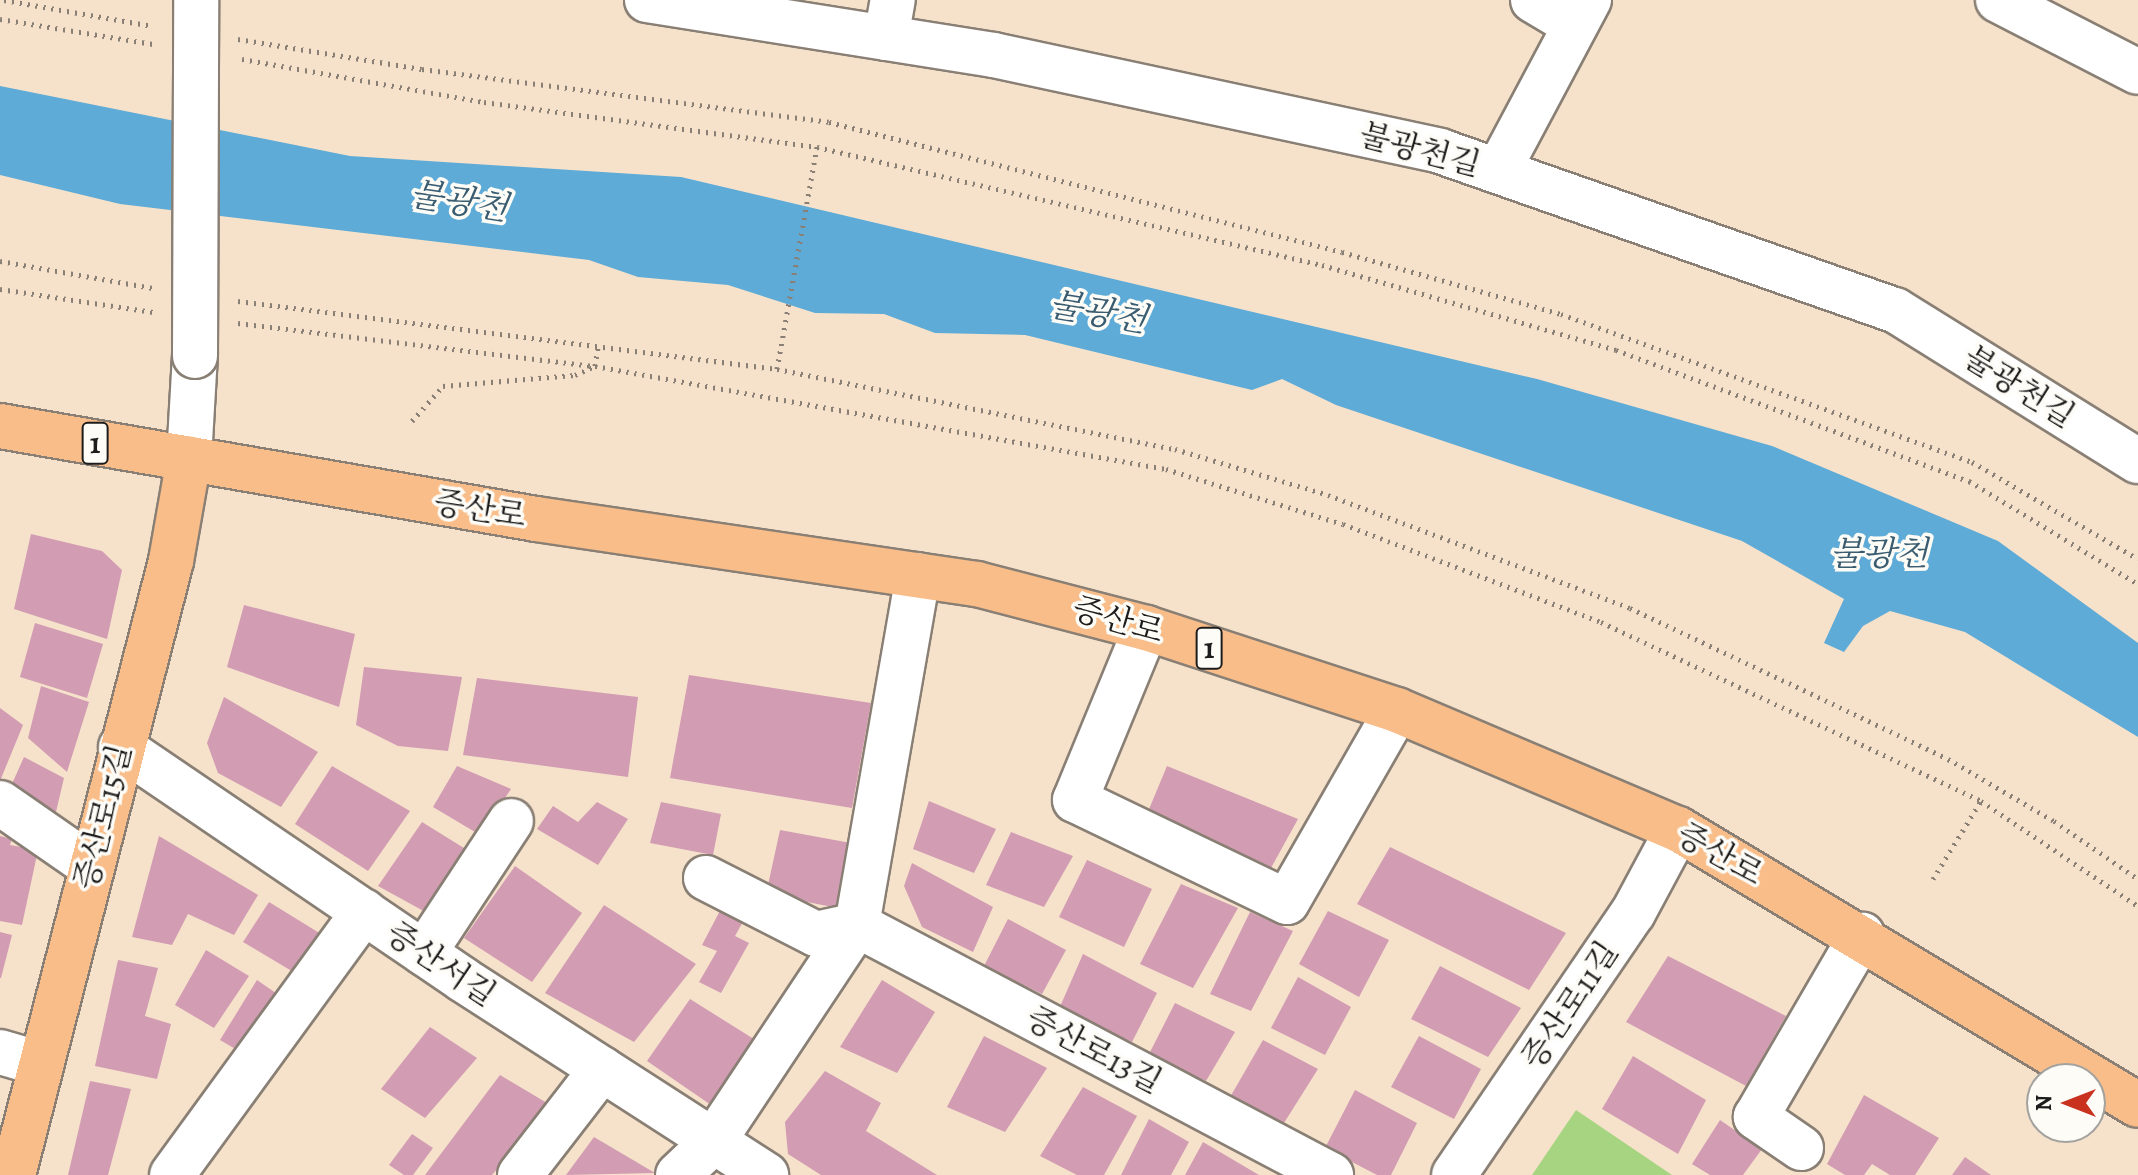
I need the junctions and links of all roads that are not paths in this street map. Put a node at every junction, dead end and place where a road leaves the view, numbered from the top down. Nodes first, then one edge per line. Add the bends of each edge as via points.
1 (647, 0) edge
2 (1533, 0) edge
3 (1998, 0) edge
4 (1582, 12) edge
5 (183, 14) edge
6 (2059, 14) edge
7 (889, 19) edge
8 (2138, 72) edge
9 (1498, 171) junction
10 (0, 426) edge
11 (189, 459) junction
12 (2138, 461) edge
13 (918, 575) junction
14 (1146, 628) junction
15 (1397, 710) junction
16 (121, 747) junction
17 (0, 803) edge
18 (511, 821) dead end
19 (1678, 829) junction
20 (91, 866) junction
21 (706, 878) dead end
22 (364, 912) junction
23 (857, 925) junction
24 (1862, 935) junction
25 (424, 953) junction
26 (20, 1058) edge
27 (602, 1069) junction
28 (2138, 1105) edge
29 (713, 1142) junction
30 (1801, 1148) dead end
31 (13, 1175) edge
32 (172, 1175) edge
33 (520, 1175) edge
34 (678, 1175) edge
35 (766, 1175) edge
36 (1331, 1175) edge
37 (1454, 1175) edge

1 - 7 street, 불광천길
2 - 4 street
3 - 6 street
4 - 9 street
5 - 11 street, bridge via 195,356
6 - 8 street
7 - 9 street, 불광천길 via 994,55 1410,145
9 - 12 street, 불광천길 via 1895,310
10 - 11 main road, 증산로 / 1
11 - 13 main road, 증산로 / 1 via 536,519
11 - 16 main road, 증산로15길 via 171,561
13 - 14 main road, 증산로 / 1 via 1032,596
13 - 23 street
14 - 15 main road, 증산로 / 1
14 - 15 street via 1075,800 1287,902
15 - 19 main road, 증산로 / 1
16 - 20 main road, 증산로15길
16 - 22 street, 증산서길
17 - 20 street
18 - 25 street
19 - 24 main road, 증산로 / 1
19 - 37 street, 증산로11길 via 1633,913
20 - 26 main road, 증산로15길
21 - 23 street via 816,934
22 - 25 street, 증산서길
22 - 32 street
23 - 29 street
23 - 36 street, 증산로13길
24 - 28 main road, 증산로 / 1
24 - 30 street via 1756,1117
25 - 27 street, 증산서길
26 - 31 main road, 증산로15길
27 - 29 street, 증산서길
27 - 33 street
29 - 34 street
29 - 35 street, 증산서길

